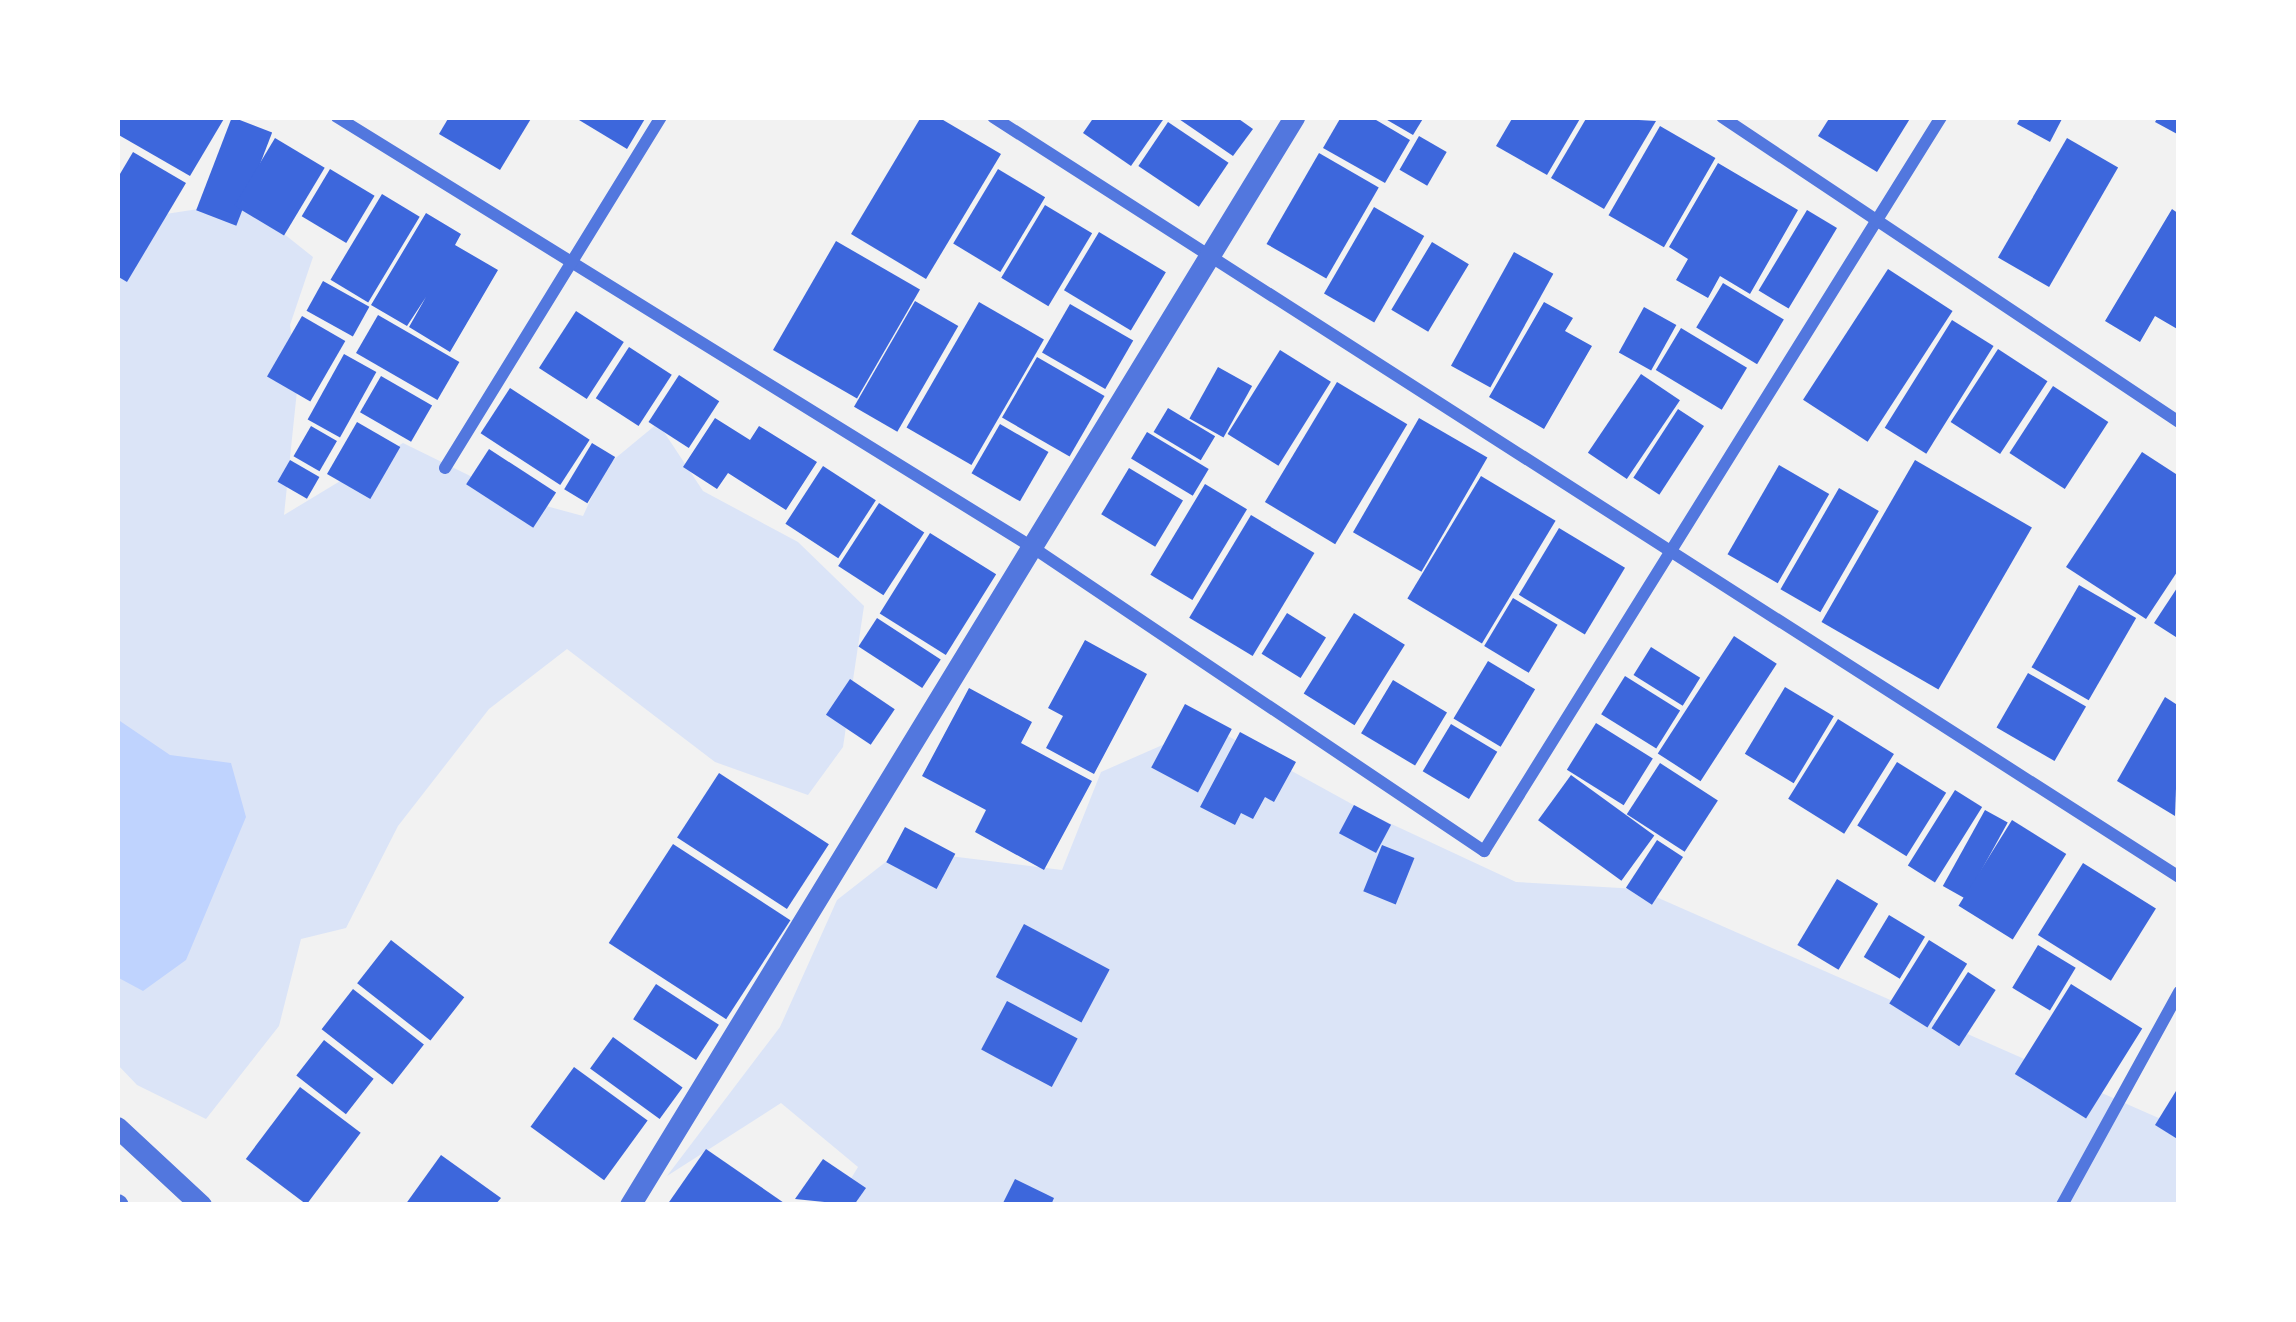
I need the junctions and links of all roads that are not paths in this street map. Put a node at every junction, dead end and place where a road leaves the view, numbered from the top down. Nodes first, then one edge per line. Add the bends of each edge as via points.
1 (337, 117) edge
2 (661, 117) edge
3 (993, 117) edge
4 (1294, 117) edge
5 (1722, 117) edge
6 (1941, 117) edge
7 (1872, 218) junction
8 (1208, 257) junction
9 (572, 262) junction
10 (2179, 422) edge
11 (445, 468) dead end
12 (1032, 547) junction
13 (1672, 554) junction
14 (2179, 877) edge
15 (2179, 992) edge
16 (117, 1126) edge
17 (201, 1205) edge
18 (630, 1205) edge
19 (2062, 1205) edge

1 - 9 street
2 - 9 street
3 - 8 street
4 - 8 street
5 - 7 street
6 - 7 street
7 - 10 street
7 - 13 street
8 - 12 street
8 - 13 street
9 - 11 street
9 - 12 street
12 - 13 street via 1484,851
12 - 18 street
13 - 14 street
15 - 19 street
16 - 17 street

